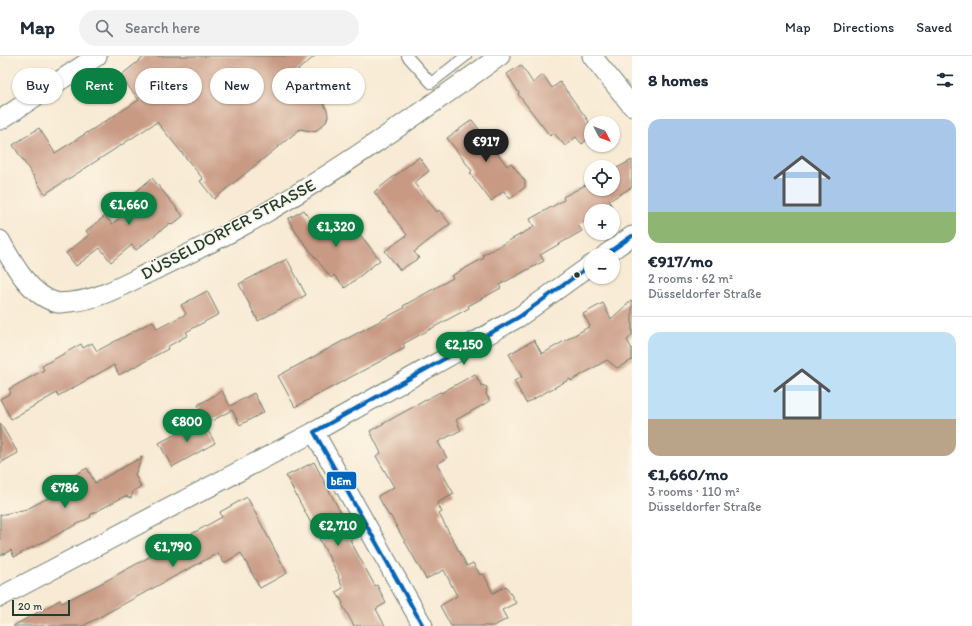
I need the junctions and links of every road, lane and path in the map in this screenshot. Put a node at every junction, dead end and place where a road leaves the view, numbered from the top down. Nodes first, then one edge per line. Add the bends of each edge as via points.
1 (97, 56) edge
2 (407, 56) edge
3 (466, 56) edge
4 (500, 56) edge
5 (592, 56) edge
6 (436, 90) junction
7 (632, 106) edge
8 (0, 120) edge
9 (632, 236) edge
10 (0, 240) edge
11 (615, 248) edge
12 (584, 270) edge
13 (314, 432) junction
14 (0, 597) edge
15 (423, 626) edge

1 - 8 street
2 - 6 lane
3 - 6 lane
4 - 6 street, DÜSSELDORFER STRASSE
5 - 7 street
6 - 10 street, DÜSSELDORFER STRASSE via 336,170 260,216 170,263 108,292 82,301 59,303 44,297 32,288 12,262
9 - 11 street
12 - 13 street via 519,317
13 - 14 street
13 - 15 street

